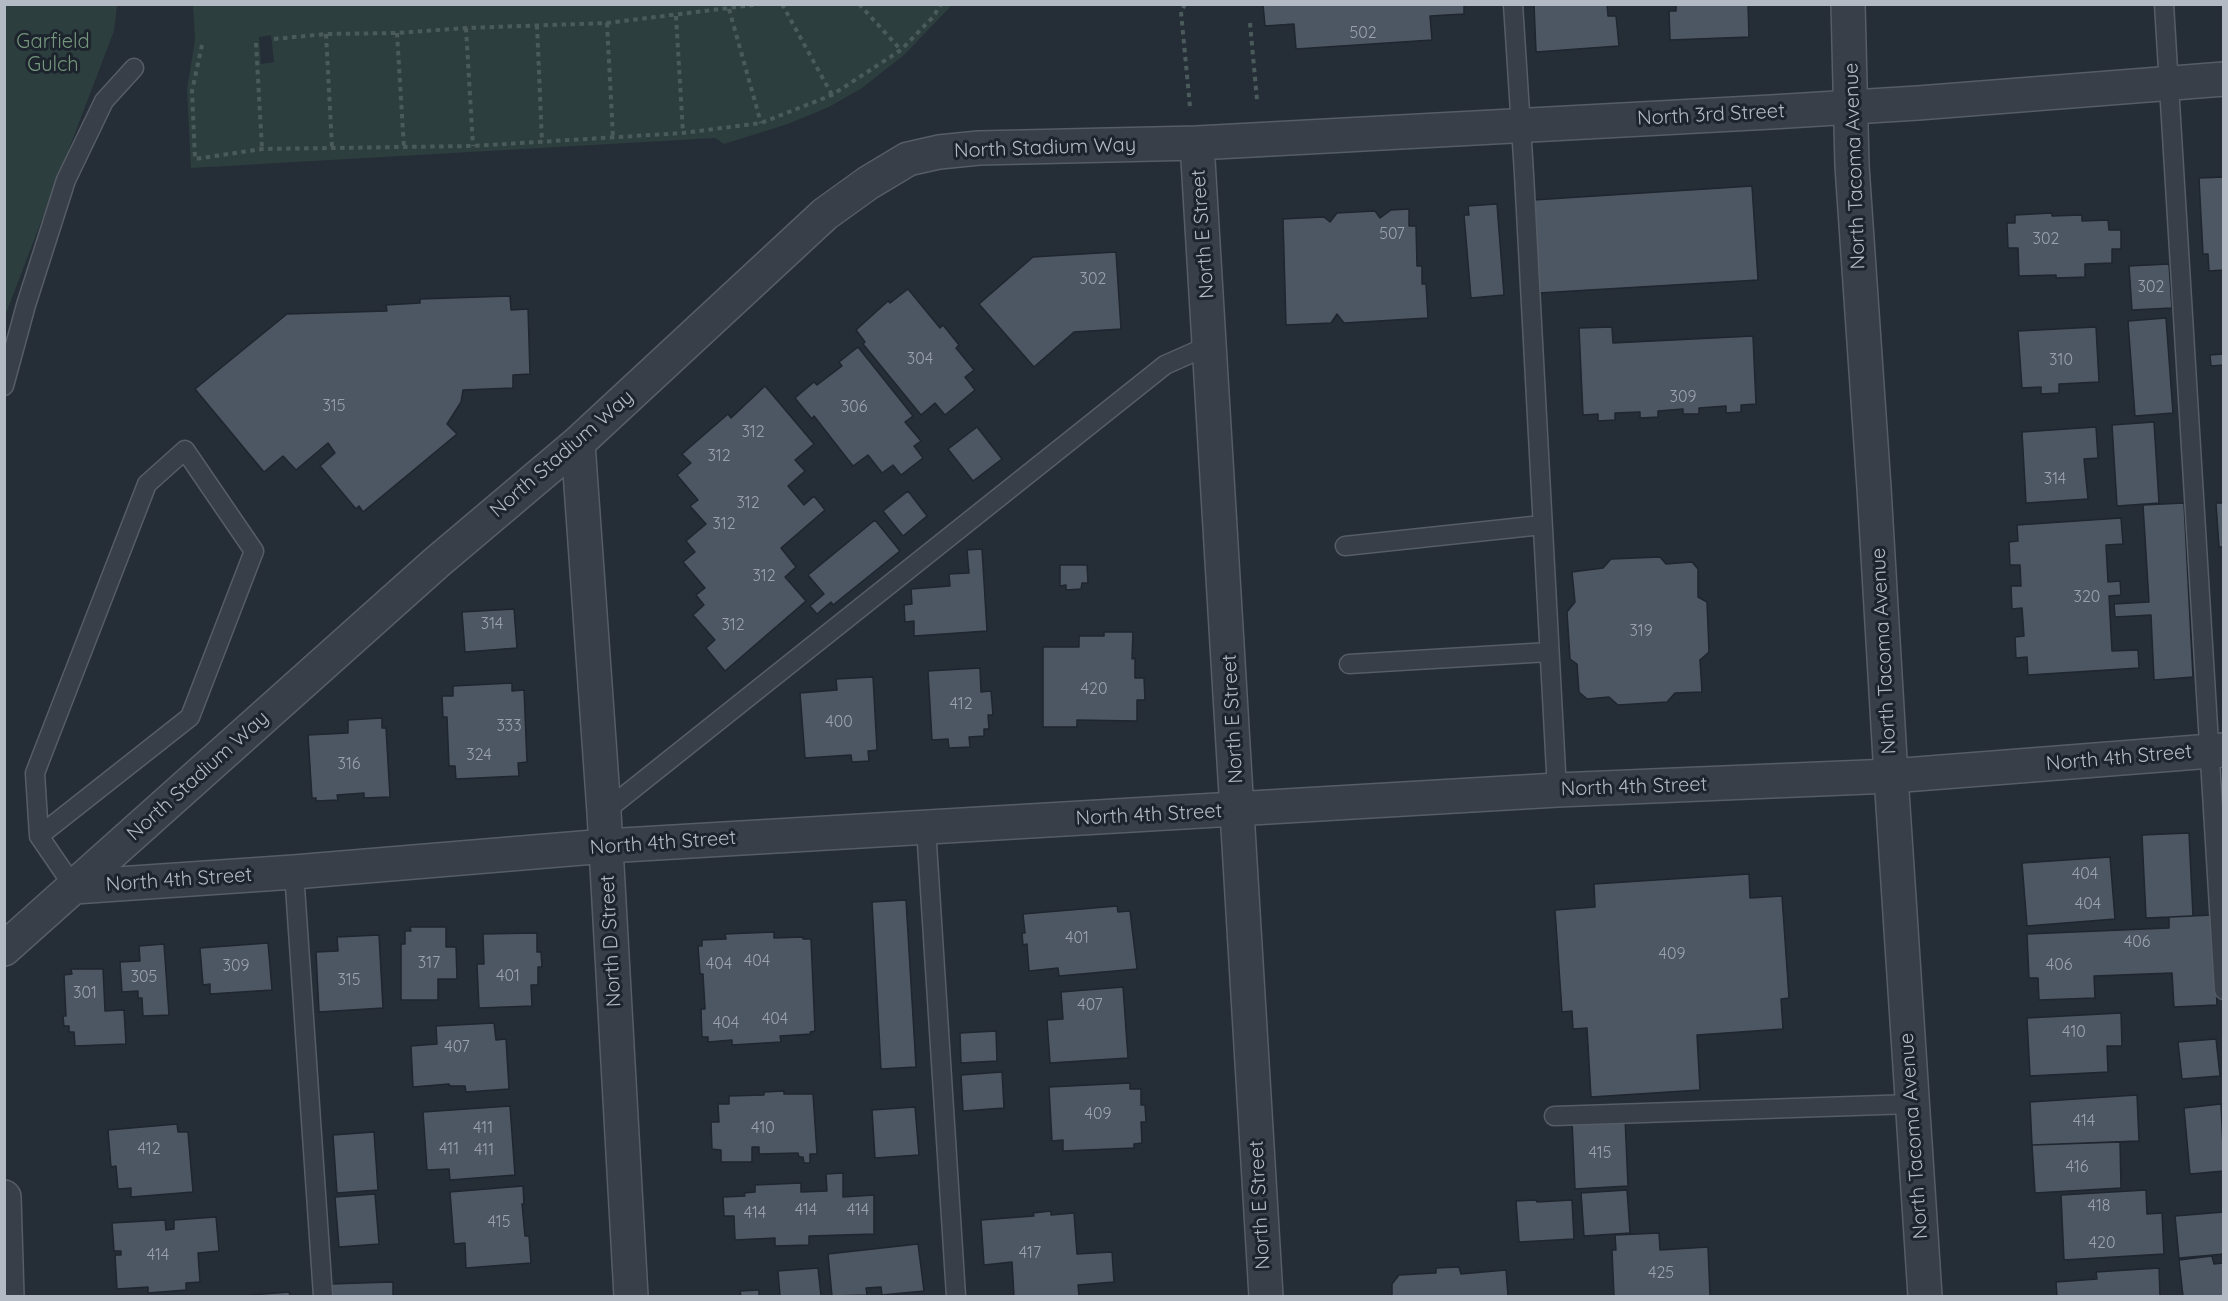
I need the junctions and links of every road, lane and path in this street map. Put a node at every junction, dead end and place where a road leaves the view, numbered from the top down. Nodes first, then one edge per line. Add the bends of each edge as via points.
1 (761, 4) edge
2 (782, 4) edge
3 (859, 4) edge
4 (940, 4) edge
5 (1185, 4) edge
6 (1513, 4) edge
7 (1848, 4) edge
8 (2164, 4) edge
9 (729, 8) junction
10 (676, 16) junction
11 (607, 23) junction
12 (1250, 23) dead end
13 (537, 25) junction
14 (466, 28) junction
15 (397, 33) junction
16 (326, 34) junction
17 (274, 39) dead end
18 (256, 43) dead end
19 (202, 45) dead end
20 (901, 50) junction
21 (134, 68) dead end
22 (2223, 79) edge
23 (2169, 82) junction
24 (832, 95) junction
25 (1257, 100) dead end
26 (1852, 107) junction
27 (1190, 108) dead end
28 (761, 123) junction
29 (1521, 124) junction
30 (683, 133) junction
31 (613, 137) junction
32 (542, 142) junction
33 (1197, 143) junction
34 (473, 146) junction
35 (332, 147) junction
36 (404, 148) junction
37 (262, 149) junction
38 (1210, 345) junction
39 (4, 386) edge
40 (578, 442) junction
41 (1542, 525) junction
42 (1345, 546) dead end
43 (1549, 652) junction
44 (1349, 664) dead end
45 (2216, 750) edge
46 (1891, 776) junction
47 (1557, 790) junction
48 (1238, 810) junction
49 (604, 812) junction
50 (926, 828) junction
51 (39, 836) junction
52 (606, 846) junction
53 (294, 872) junction
54 (74, 887) junction
55 (4, 949) edge
56 (2223, 990) edge
57 (1912, 1104) junction
58 (1554, 1116) dead end
59 (4, 1197) edge
60 (7, 1296) edge
61 (323, 1296) edge
62 (631, 1296) edge
63 (956, 1296) edge
64 (1266, 1296) edge
65 (1925, 1296) edge

1 - 9 path
2 - 24 path
3 - 20 path
4 - 20 path via 933,17
5 - 27 path via 1181,12
6 - 29 lane
7 - 26 street, North Tacoma Avenue
8 - 23 lane
9 - 10 path
9 - 28 path
10 - 11 path
10 - 30 path
11 - 13 path
11 - 31 path
12 - 25 path
13 - 14 path
13 - 32 path
14 - 15 path
14 - 34 path
15 - 16 path
15 - 36 path
16 - 17 path
16 - 35 path
18 - 37 path
19 - 37 path via 192,91 195,159
20 - 24 path
21 - 39 lane via 104,101 66,180
22 - 23 street, North 3rd Street
23 - 26 street, North 3rd Street
23 - 45 lane
24 - 28 path
26 - 29 street, North 3rd Street
26 - 46 street, North Tacoma Avenue via 1852,166
28 - 30 path
29 - 33 street, North 3rd Street
29 - 41 lane
30 - 31 path
31 - 32 path
32 - 34 path
33 - 38 street, North E Street
33 - 40 street, North Stadium Way via 979,148 908,159 825,214
34 - 36 path
35 - 36 path
35 - 37 path
38 - 48 street, North E Street
38 - 49 lane via 1165,364
40 - 49 street, North D Street
40 - 54 street, North Stadium Way via 436,563
41 - 42 lane
41 - 43 lane
43 - 44 lane
43 - 47 lane
45 - 46 street, North 4th Street
45 - 56 lane
46 - 47 street, North 4th Street
46 - 57 street, North Tacoma Avenue
47 - 48 street, North 4th Street
48 - 50 street, North 4th Street
48 - 64 street, North E Street
49 - 52 street, North D Street
50 - 52 street, North 4th Street
50 - 63 lane
51 - 51 lane via 35,773 147,484 185,450 254,551 190,717
51 - 54 lane
52 - 53 street, North 4th Street
52 - 62 street, North D Street
53 - 54 street, North 4th Street
53 - 61 lane
54 - 55 street, North Stadium Way
57 - 58 lane
57 - 65 street, North Tacoma Avenue
59 - 60 street

